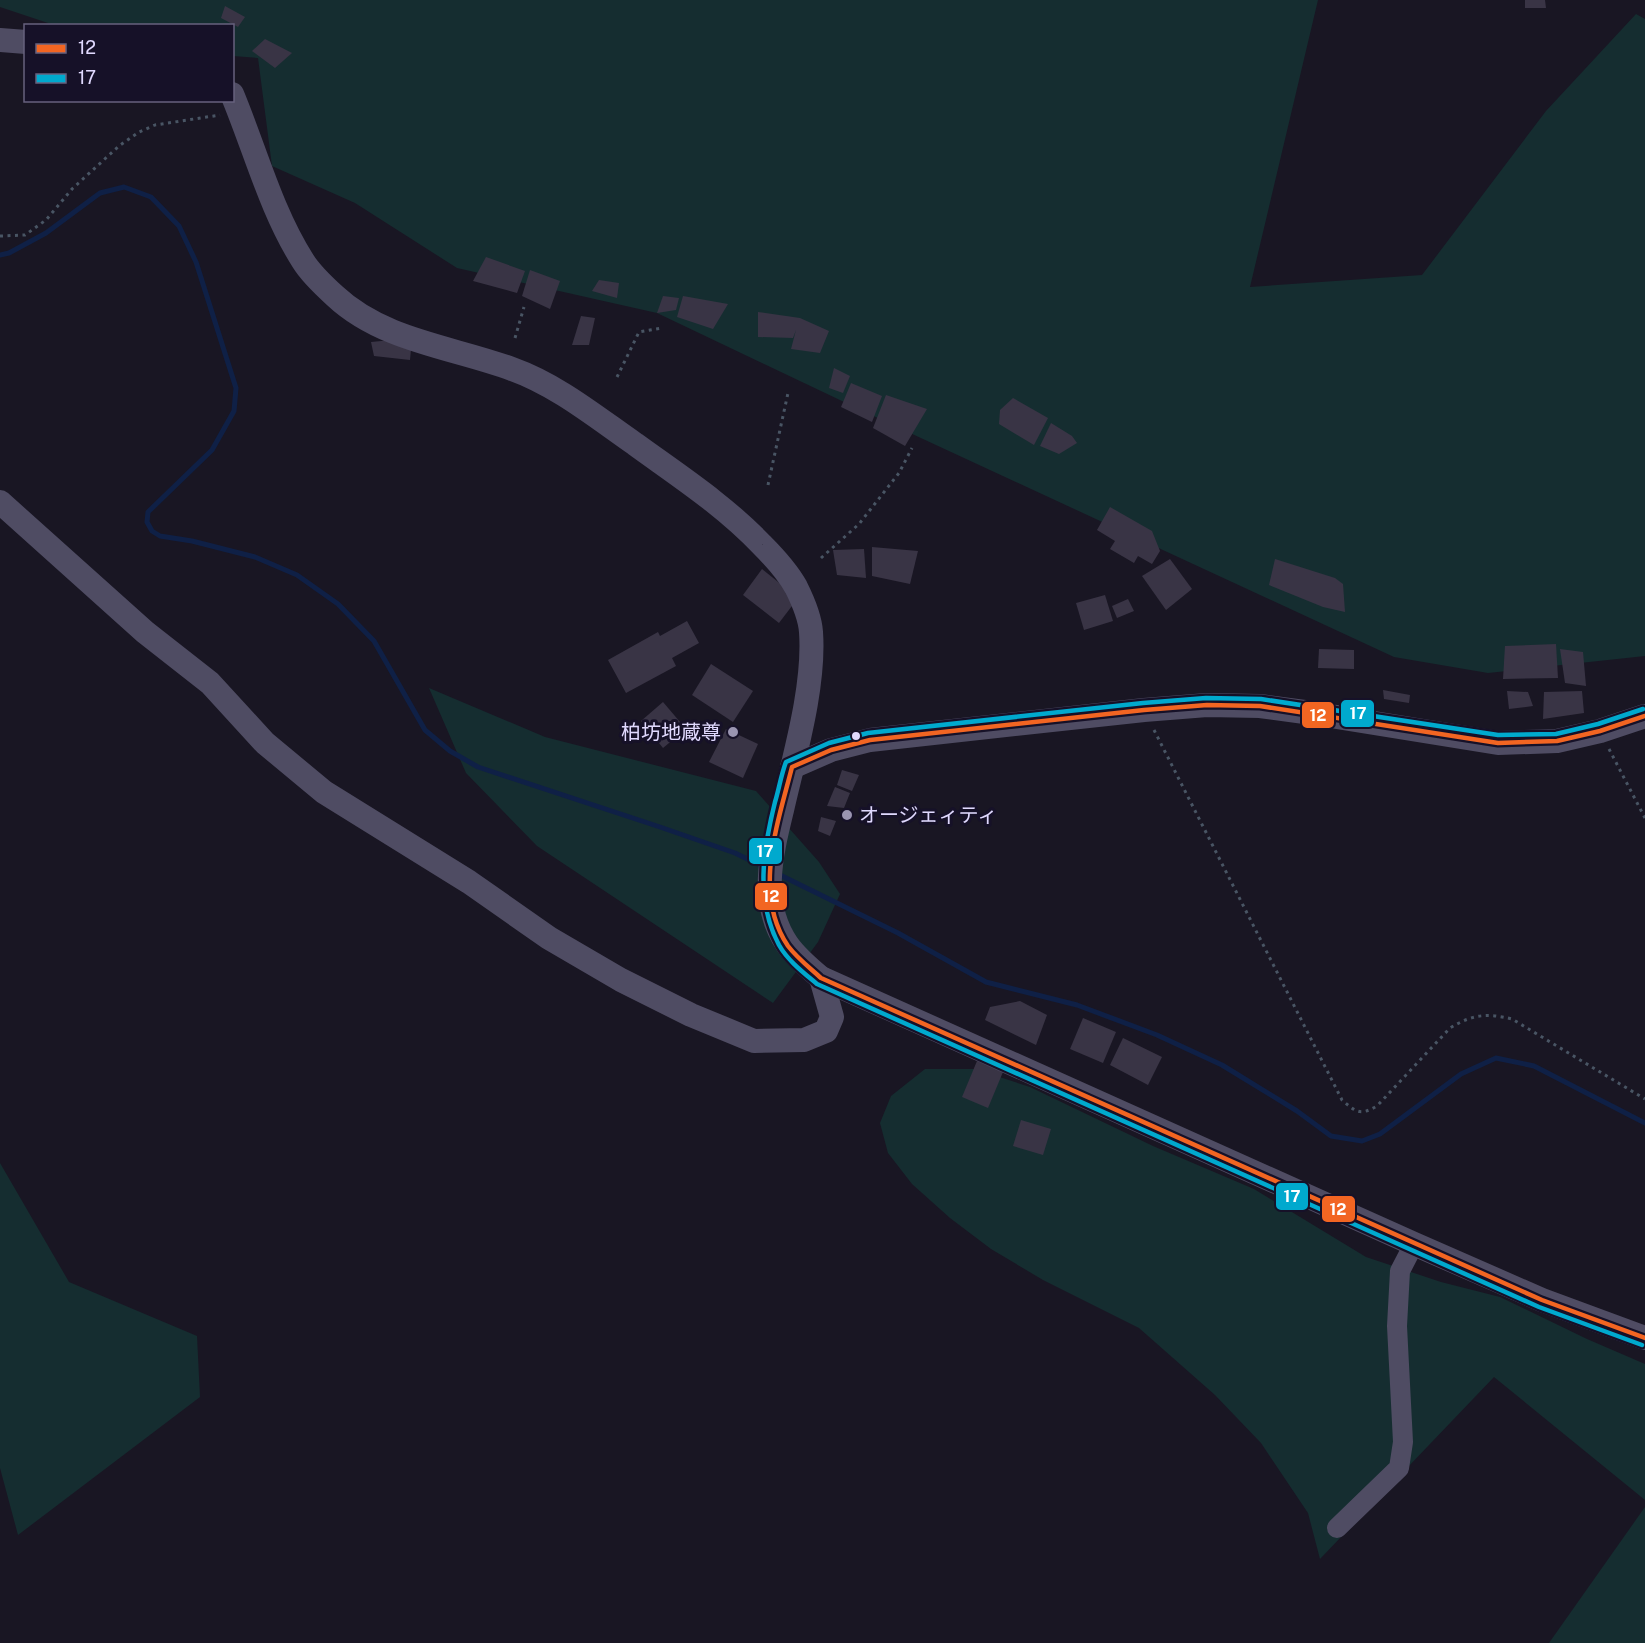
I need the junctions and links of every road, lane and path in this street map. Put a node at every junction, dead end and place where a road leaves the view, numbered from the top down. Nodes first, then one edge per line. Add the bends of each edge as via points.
1 (0, 40) edge
2 (24, 42) edge
3 (228, 105) edge
4 (0, 236) edge
5 (524, 307) dead end
6 (662, 328) dead end
7 (515, 338) dead end
8 (617, 377) dead end
9 (788, 393) dead end
10 (912, 448) dead end
11 (768, 485) dead end
12 (0, 502) edge
13 (820, 558) dead end
14 (1144, 710) junction
15 (1645, 716) edge
16 (1600, 731) junction
17 (792, 767) junction
18 (1645, 818) edge
19 (821, 978) junction
20 (1645, 1099) edge
21 (1414, 1244) junction
22 (1645, 1338) edge
23 (1337, 1528) dead end

1 - 2 street
3 - 4 path via 139,132 72,189 46,220 25,235
3 - 17 street via 303,261 353,312 384,328 512,369 554,388 716,502 786,570 806,609 811,629 806,698
5 - 7 path
6 - 8 path via 639,332
9 - 11 path
10 - 13 path via 899,473 859,524
12 - 19 street via 145,632 210,683 265,743 324,792 469,882 549,938 621,980 754,1041 804,1040 826,1031 832,1017
14 - 16 street via 1260,706 1498,743 1557,741
14 - 17 street via 870,740 831,750
14 - 20 path via 1342,1100 1355,1111 1366,1113 1377,1106 1450,1029 1464,1020 1491,1014 1512,1019
15 - 16 street
16 - 18 path
17 - 19 street via 773,851 770,898 787,944
19 - 21 street
21 - 22 street via 1542,1300
21 - 23 street via 1401,1271 1396,1326 1403,1442 1399,1468

